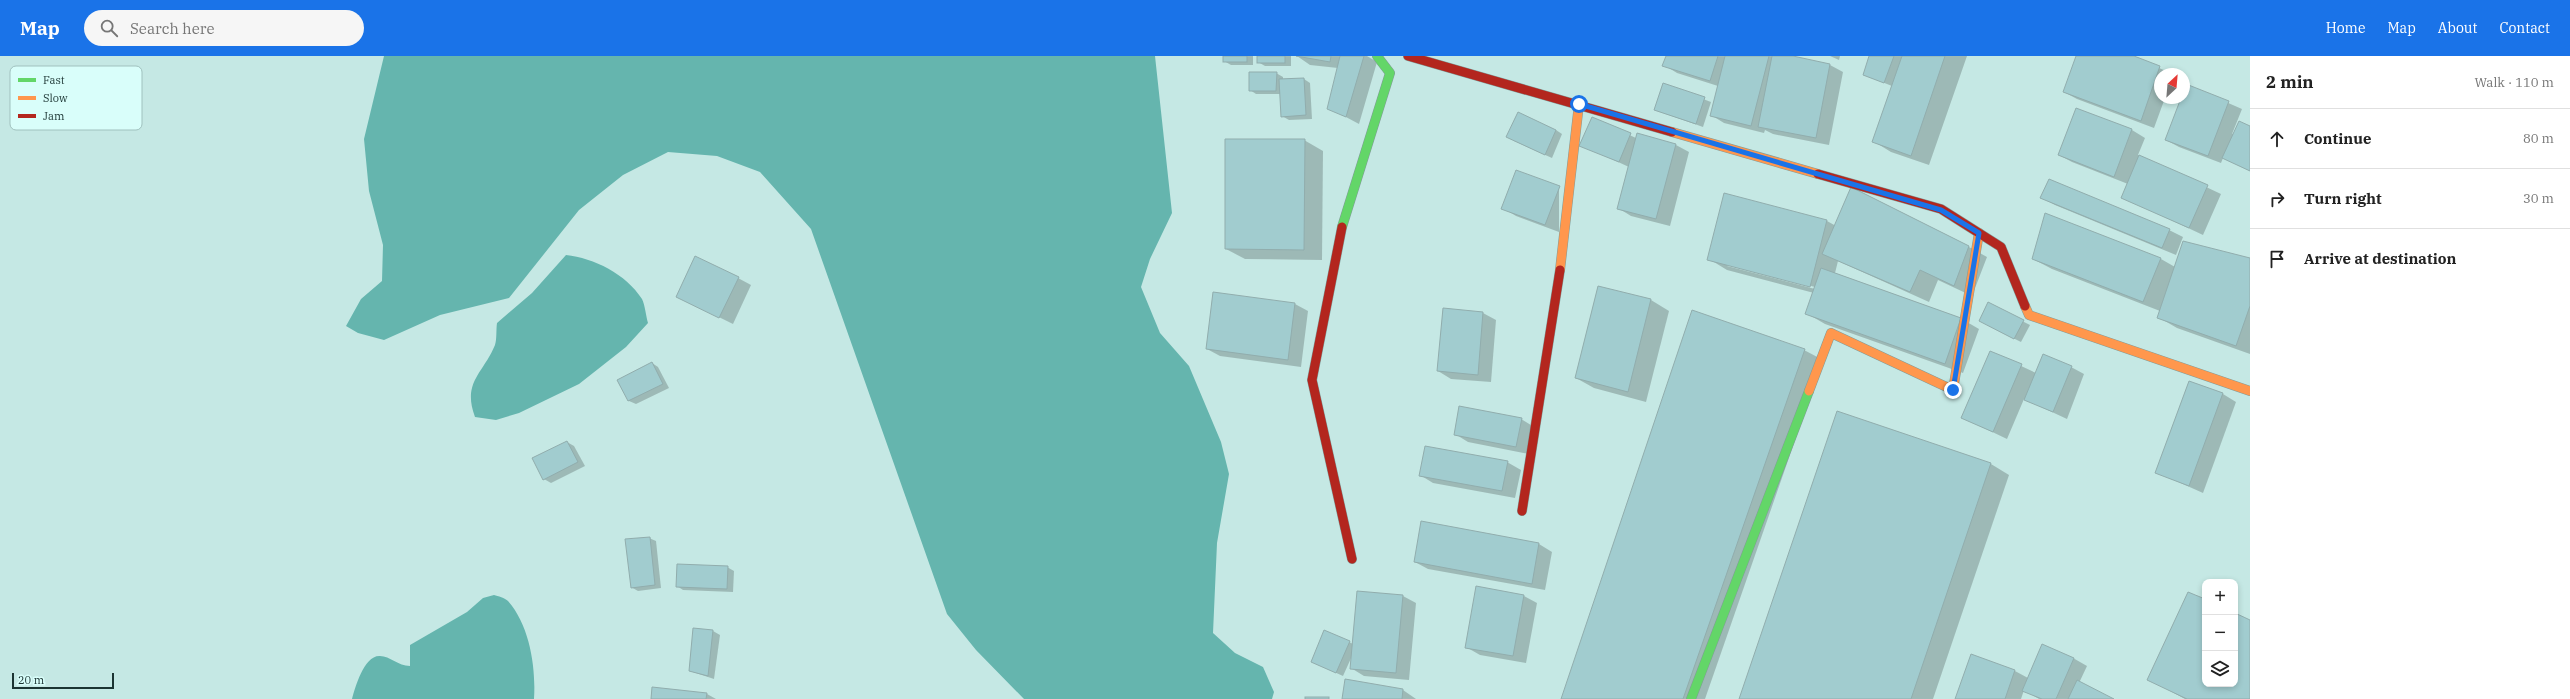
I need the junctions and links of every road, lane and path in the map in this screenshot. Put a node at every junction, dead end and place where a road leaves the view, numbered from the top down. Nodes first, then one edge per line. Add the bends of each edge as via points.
1 (1377, 56) edge
2 (1408, 56) edge
3 (1579, 104) junction
4 (1979, 233) junction
5 (2250, 391) edge
6 (1522, 511) dead end
7 (1352, 558) dead end
8 (1691, 699) edge

1 - 7 street via 1390,73 1343,223 1312,380
2 - 3 street
3 - 4 street via 1941,210
3 - 6 street via 1560,272
4 - 5 street via 2001,248 2029,315
4 - 8 street via 1953,390 1831,333

